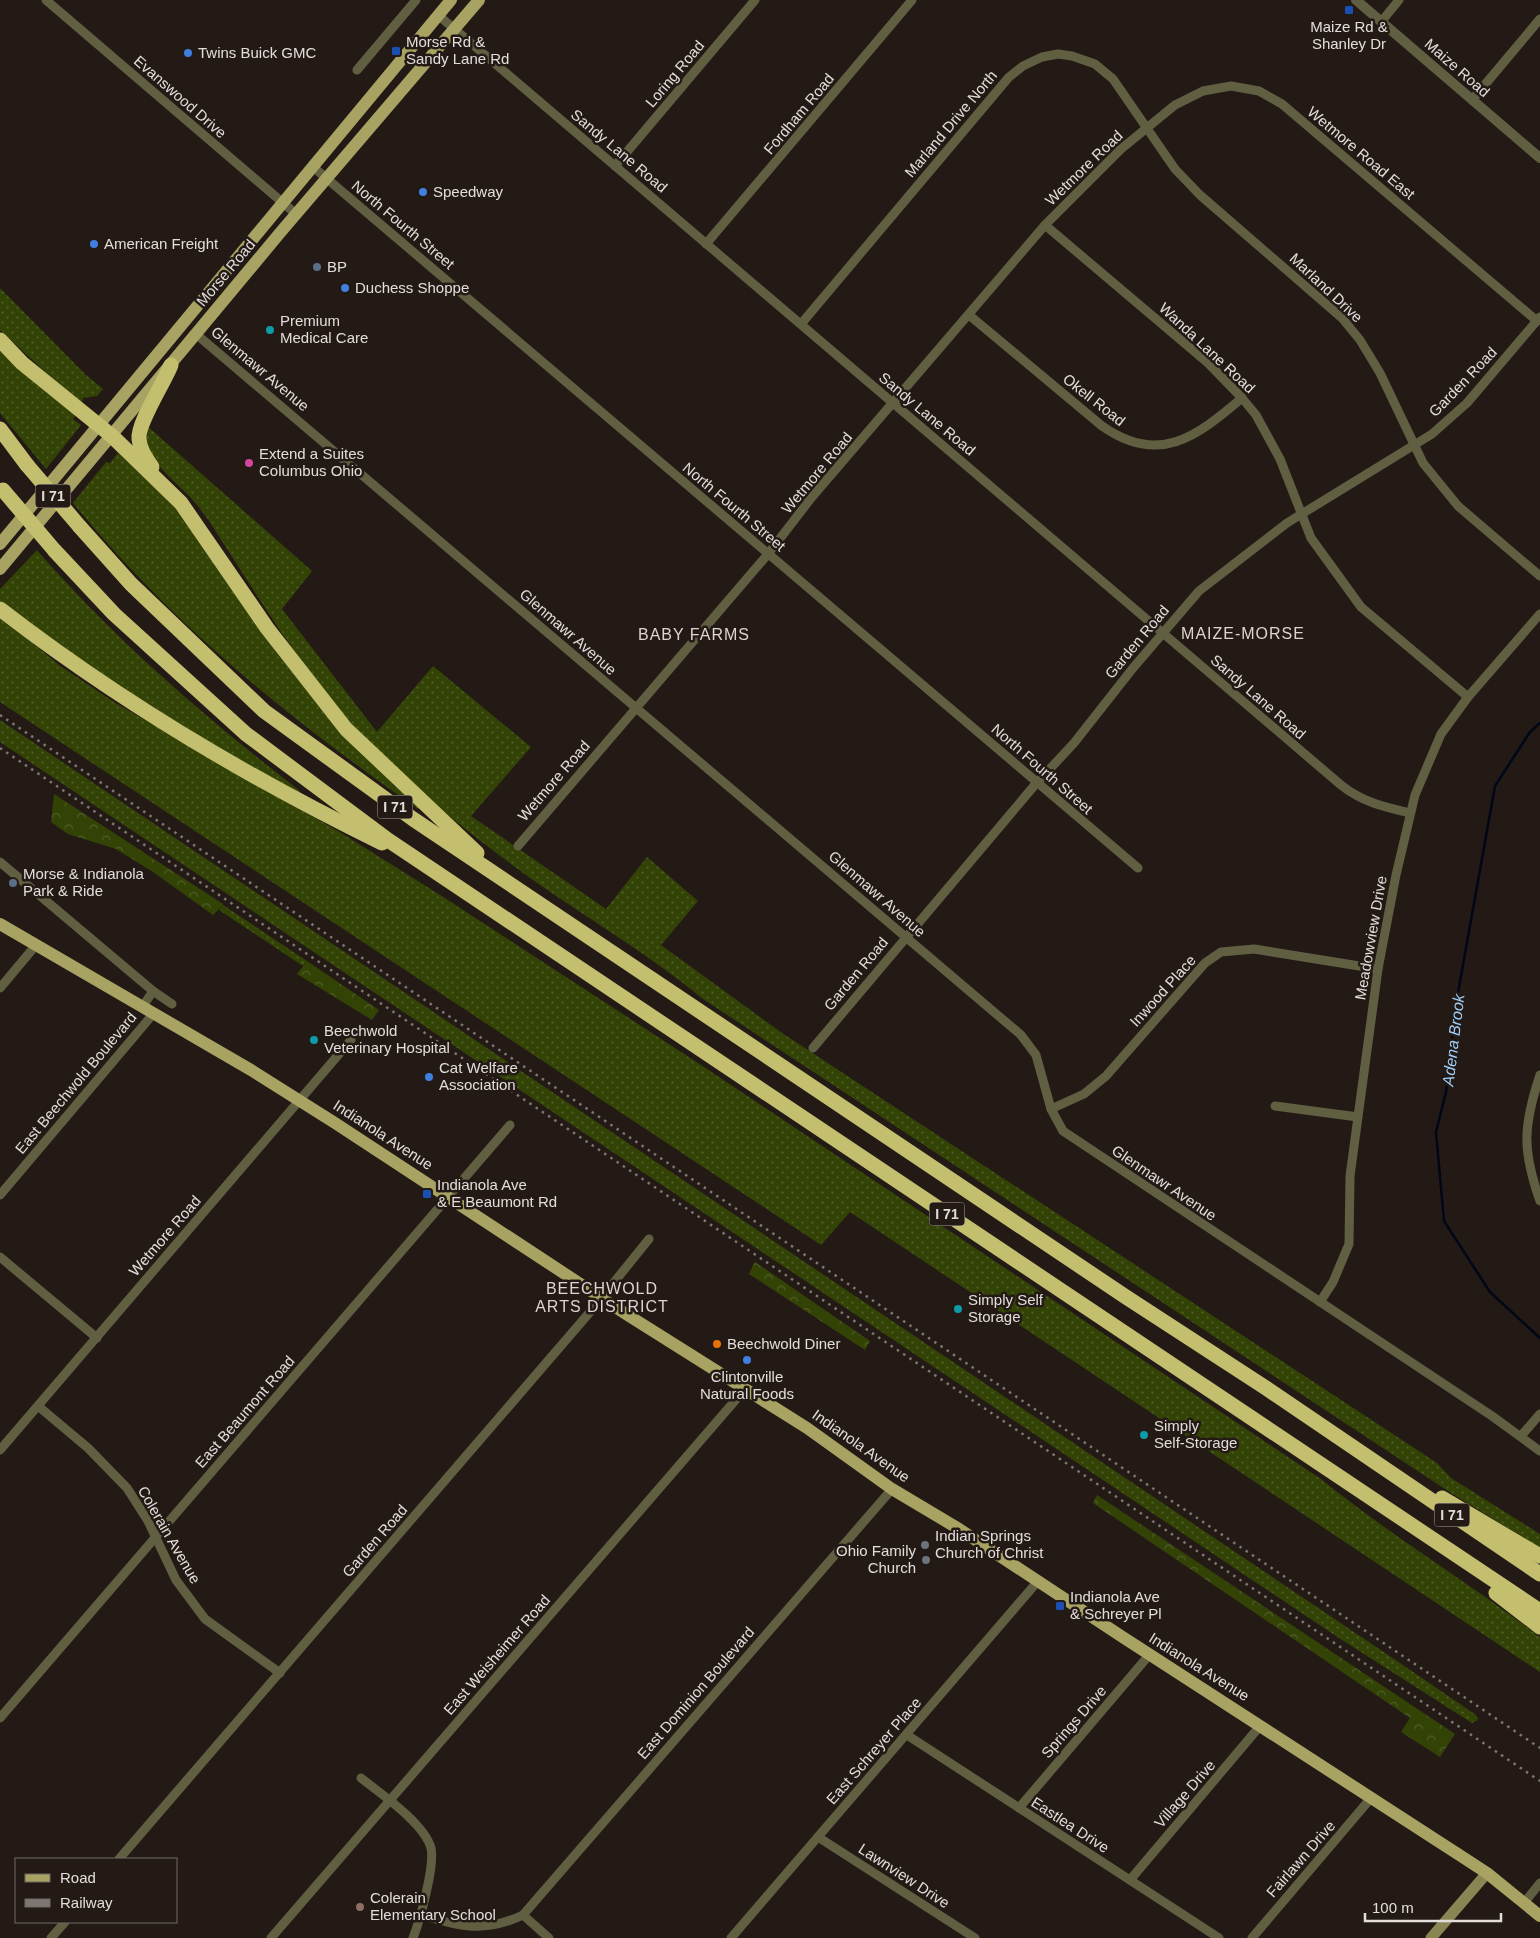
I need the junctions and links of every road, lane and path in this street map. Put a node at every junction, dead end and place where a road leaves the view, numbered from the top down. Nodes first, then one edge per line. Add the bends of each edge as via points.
1 (46, 0) edge
2 (416, 0) edge
3 (451, 0) edge
4 (479, 0) edge
5 (755, 0) edge
6 (912, 0) edge
7 (1356, 0) edge
8 (1399, 0) edge
9 (438, 14) junction
10 (1540, 19) edge
11 (1381, 22) junction
12 (454, 29) junction
13 (357, 70) dead end
14 (1472, 100) junction
15 (1147, 128) junction
16 (1540, 158) edge
17 (312, 166) junction
18 (615, 166) junction
19 (327, 179) junction
20 (282, 203) junction
21 (296, 214) junction
22 (1045, 225) junction
23 (706, 244) junction
24 (230, 266) junction
25 (969, 315) junction
26 (1538, 319) edge
27 (800, 324) junction
28 (196, 334) junction
29 (0, 340) edge
30 (171, 365) junction
31 (1242, 398) junction
32 (894, 403) junction
33 (98, 426) junction
34 (0, 430) edge
35 (112, 436) junction
36 (1415, 445) junction
37 (155, 478) junction
38 (1, 488) edge
39 (1302, 514) junction
40 (3, 540) edge
41 (768, 554) junction
42 (0, 569) edge
43 (1540, 576) edge
44 (0, 609) edge
45 (1540, 614) edge
46 (1163, 633) junction
47 (1468, 698) junction
48 (636, 707) junction
49 (1037, 784) junction
50 (1410, 813) junction
51 (518, 846) dead end
52 (0, 862) edge
53 (428, 866) junction
54 (1138, 868) dead end
55 (529, 898) junction
56 (0, 924) edge
57 (906, 937) junction
58 (36, 946) junction
59 (1378, 969) junction
60 (0, 988) edge
61 (153, 991) junction
62 (172, 1004) dead end
63 (148, 1009) junction
64 (351, 1040) dead end
65 (813, 1048) dead end
66 (1540, 1075) edge
67 (299, 1101) junction
68 (1276, 1106) dead end
69 (1051, 1109) junction
70 (1358, 1118) junction
71 (510, 1125) dead end
72 (0, 1195) edge
73 (447, 1197) junction
74 (1540, 1201) edge
75 (649, 1238) dead end
76 (0, 1257) edge
77 (602, 1298) junction
78 (1320, 1302) junction
79 (97, 1338) junction
80 (745, 1389) junction
81 (38, 1406) junction
82 (1540, 1414) edge
83 (1521, 1436) junction
84 (0, 1450) edge
85 (1540, 1451) edge
86 (1365, 1456) junction
87 (892, 1489) junction
88 (1380, 1504) junction
89 (156, 1536) junction
90 (1540, 1556) edge
91 (1540, 1574) edge
92 (1038, 1581) junction
93 (1540, 1611) edge
94 (1540, 1627) edge
95 (1150, 1654) junction
96 (280, 1673) junction
97 (0, 1718) edge
98 (1260, 1726) junction
99 (907, 1735) junction
100 (361, 1778) dead end
101 (1371, 1798) junction
102 (389, 1801) junction
103 (1018, 1808) junction
104 (818, 1837) junction
105 (120, 1858) edge
106 (1487, 1873) junction
107 (1130, 1880) junction
108 (1540, 1883) edge
109 (1524, 1903) junction
110 (422, 1915) junction
111 (523, 1915) junction
112 (1540, 1916) edge
113 (64, 1923) edge
114 (52, 1938) edge
115 (271, 1938) edge
116 (413, 1938) edge
117 (549, 1938) edge
118 (731, 1938) edge
119 (975, 1938) edge
120 (1219, 1938) edge
121 (1252, 1938) edge
122 (1431, 1938) edge

1 - 20 street, Evanswood Drive
2 - 13 street
3 - 9 main road, Morse Road
4 - 12 main road, Morse Road
5 - 18 street, Loring Road
6 - 23 street, Fordham Road
7 - 11 street, Maize Road
8 - 11 street
9 - 12 street, Sandy Lane Road
9 - 17 main road, Morse Road
10 - 14 street
11 - 14 street, Maize Road
12 - 18 street, Sandy Lane Road
12 - 19 main road, Morse Road
14 - 16 street, Maize Road
15 - 22 street, Wetmore Road via 1121,149
15 - 26 street, Wetmore Road East via 1175,105 1203,91 1231,86 1259,91 1293,112
15 - 27 street, Marland Drive North via 1113,80 1095,64 1058,54 1023,66 1009,77
15 - 36 street, Marland Drive via 1175,170 1200,195 1342,318 1380,373
17 - 19 street, North Fourth Street
17 - 20 main road, Morse Road
18 - 23 street, Sandy Lane Road
19 - 21 main road, Morse Road
19 - 41 street, North Fourth Street
20 - 21 street, Evanswood Drive
20 - 24 main road, Morse Road
21 - 28 main road, Morse Road
22 - 25 street, Wetmore Road
22 - 31 street, Wanda Lane Road via 1208,363
23 - 27 street, Sandy Lane Road
24 - 28 main road via 194,325
24 - 33 main road, Morse Road
25 - 31 street, Okell Road via 1102,426 1134,444 1152,446 1191,437
25 - 32 street, Wetmore Road
26 - 36 street, Garden Road via 1467,403
27 - 32 street, Sandy Lane Road
28 - 30 main road, Morse Road
28 - 48 street, Glenmawr Avenue
29 - 33 highway via 22,363
30 - 35 main road, Morse Road
30 - 37 highway via 139,431 141,450
31 - 39 street, Wanda Lane Road via 1256,414 1280,459
32 - 41 street, Wetmore Road via 812,496
32 - 46 street, Sandy Lane Road
33 - 35 highway
33 - 40 main road, Morse Road
34 - 55 highway, I 71, bridge via 131,584 264,711
35 - 37 highway
35 - 42 main road, Morse Road
36 - 39 street, Garden Road
36 - 43 street, Marland Drive via 1423,463 1458,506
37 - 55 highway via 181,503 267,628 346,729 460,838
38 - 53 highway, I 71, bridge via 114,614 246,734
39 - 46 street, Garden Road via 1200,591
39 - 47 street, Wanda Lane Road via 1311,538 1361,606
41 - 48 street, Wetmore Road
41 - 49 street, North Fourth Street
44 - 53 highway via 56,652 154,717 317,812
45 - 47 street, Meadowview Drive
46 - 49 street, Garden Road
46 - 50 street, Sandy Lane Road via 1353,795 1375,805
47 - 50 street, Meadowview Drive via 1441,734
48 - 51 street, Wetmore Road
48 - 57 street, Glenmawr Avenue
49 - 54 street, North Fourth Street
49 - 57 street, Garden Road
50 - 59 street, Meadowview Drive
52 - 61 street
53 - 88 highway, I 71
55 - 86 highway, I 71
56 - 58 main road, Indianola Avenue
57 - 65 street, Garden Road
57 - 69 street, Glenmawr Avenue via 1021,1035 1036,1055
58 - 60 street
58 - 63 main road, Indianola Avenue
59 - 69 street, Inwood Place via 1254,949 1221,952 1204,964 1106,1076 1084,1094
59 - 70 street, Meadowview Drive
61 - 62 street
61 - 63 street, East Beechwold Boulevard
63 - 67 main road, Indianola Avenue
63 - 72 street, East Beechwold Boulevard
64 - 67 street, Wetmore Road
66 - 74 street via 1526,1125 1526,1146
67 - 73 main road, Indianola Avenue
67 - 79 street, Wetmore Road
68 - 70 street
69 - 78 street, Glenmawr Avenue via 1063,1131
70 - 78 street, Meadowview Drive via 1350,1176 1349,1244 1333,1282
71 - 73 street, East Beaumont Road
73 - 77 main road, Indianola Avenue
73 - 89 street, East Beaumont Road
75 - 77 street, Garden Road
76 - 79 street
77 - 80 main road, Indianola Avenue
77 - 96 street, Garden Road
78 - 83 street, Glenmawr Avenue
79 - 81 street, Wetmore Road
80 - 87 main road, Indianola Avenue via 807,1428
80 - 102 street, East Weisheimer Road
81 - 84 street, Wetmore Road
81 - 89 street, Colerain Avenue via 88,1448 127,1488
82 - 83 street
83 - 85 street, Glenmawr Avenue
86 - 90 highway
86 - 91 highway, I 71
87 - 92 main road, Indianola Avenue
87 - 111 street, East Dominion Boulevard
88 - 93 highway, I 71
88 - 94 highway
89 - 96 street, Colerain Avenue via 176,1580 205,1620
89 - 97 street, East Beaumont Road
92 - 95 main road, Indianola Avenue
92 - 99 street, East Schreyer Place
95 - 98 main road, Indianola Avenue
95 - 103 street, Springs Drive
96 - 105 street, Garden Road
98 - 101 main road, Indianola Avenue
98 - 107 street, Village Drive
99 - 103 street, Eastlea Drive
99 - 104 street, East Schreyer Place
100 - 102 street
101 - 106 main road, Indianola Avenue
101 - 121 street, Fairlawn Drive
102 - 110 street via 410,1820 430,1847 431,1861
102 - 115 street, East Weisheimer Road
103 - 107 street, Eastlea Drive
104 - 118 street, East Schreyer Place
104 - 119 street, Lawnview Drive
106 - 109 main road, Indianola Avenue
106 - 122 main road
107 - 120 street, Eastlea Drive
108 - 109 street
109 - 112 main road, Indianola Avenue
110 - 111 street via 460,1926 503,1924
110 - 116 street
111 - 117 street
113 - 114 street

